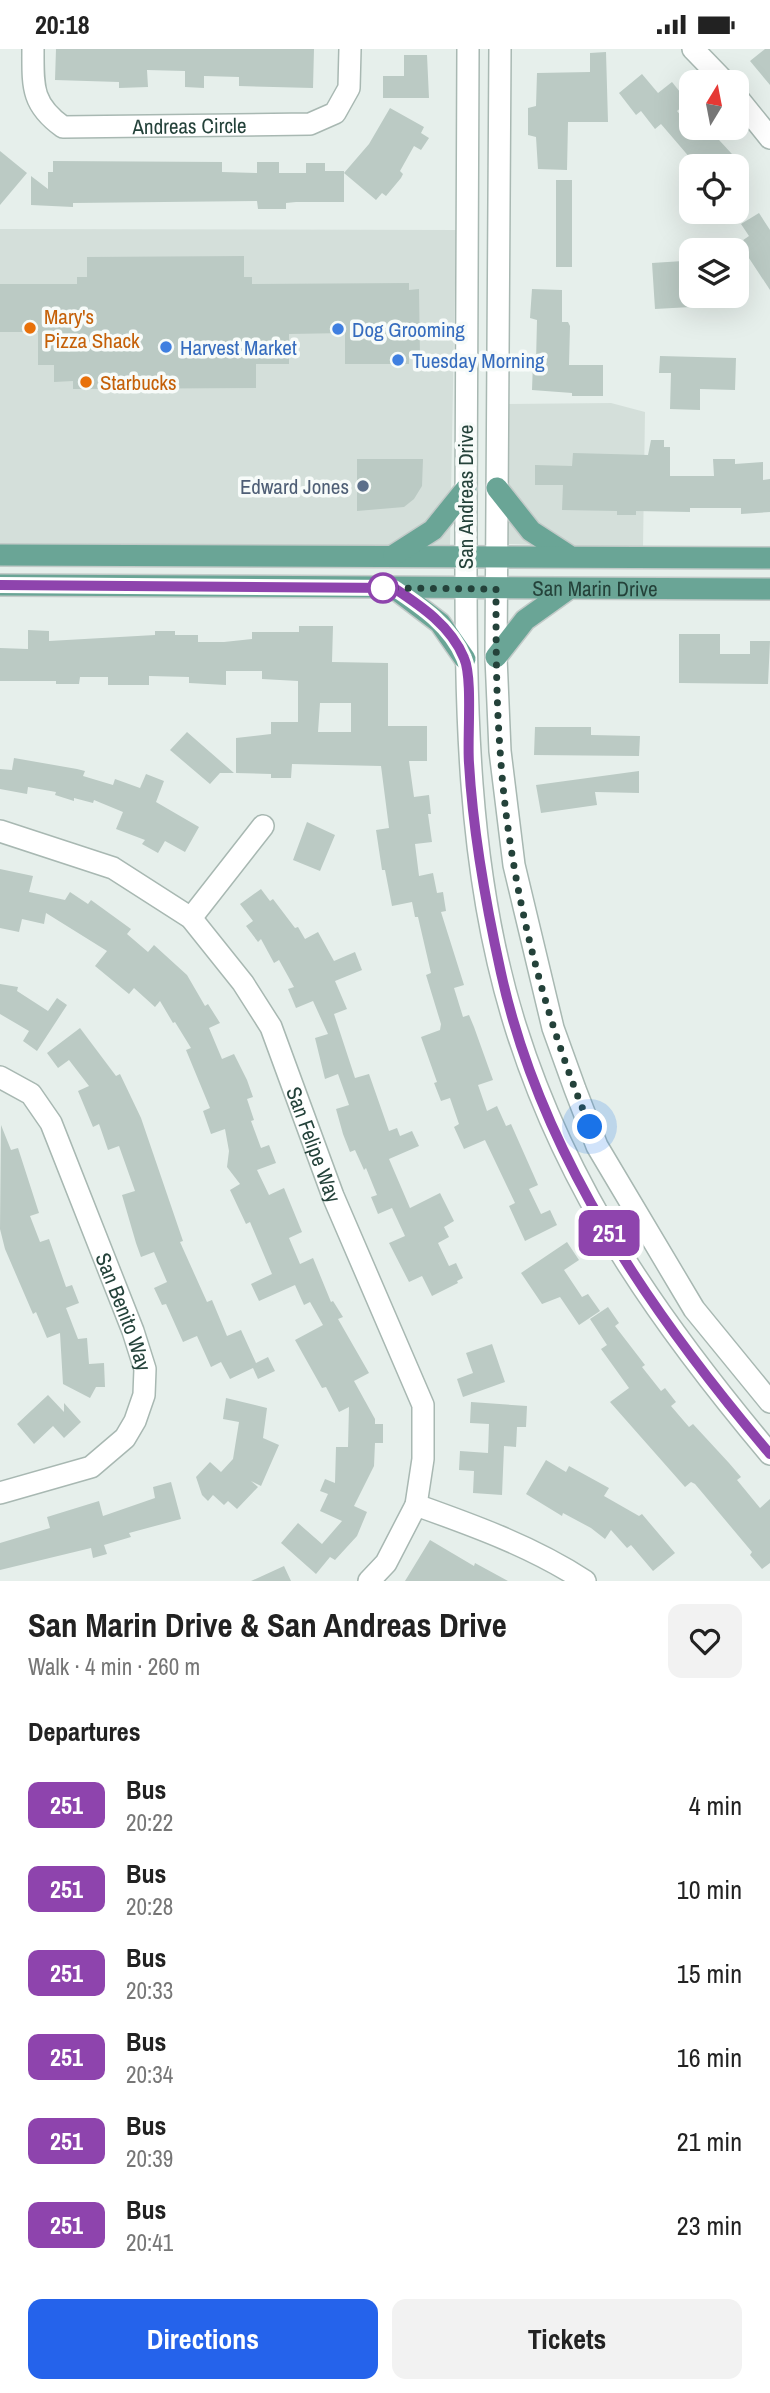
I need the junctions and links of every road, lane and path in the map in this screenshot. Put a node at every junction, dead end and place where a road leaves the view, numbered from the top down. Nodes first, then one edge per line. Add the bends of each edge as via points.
1 (33, 49) edge
2 (350, 49) edge
3 (468, 49) edge
4 (500, 49) edge
5 (693, 49) edge
6 (713, 70) edge
7 (749, 112) edge
8 (770, 138) edge
9 (497, 488) junction
10 (466, 489) junction
11 (0, 555) edge
12 (393, 556) junction
13 (466, 556) junction
14 (496, 556) junction
15 (569, 556) junction
16 (770, 558) edge
17 (0, 585) edge
18 (394, 588) junction
19 (466, 588) junction
20 (496, 589) junction
21 (568, 589) junction
22 (770, 589) edge
23 (496, 657) junction
24 (465, 659) junction
25 (263, 826) dead end
26 (0, 831) edge
27 (191, 918) junction
28 (0, 1077) edge
29 (770, 1402) edge
30 (770, 1454) edge
31 (0, 1493) edge
32 (416, 1504) junction
33 (369, 1581) edge
34 (585, 1581) edge

1 - 2 street, Andreas Circle via 33,87 43,113 63,127 310,124 335,113 349,88
3 - 10 street, San Andreas Drive
4 - 9 street, San Andreas Drive
5 - 6 street
7 - 8 street
9 - 14 street, San Andreas Drive
9 - 15 main road via 531,531
10 - 12 main road via 433,530
10 - 13 street, San Andreas Drive
11 - 12 main road, San Marin Drive
12 - 13 main road, San Marin Drive
13 - 14 main road, San Marin Drive
13 - 19 street, San Andreas Drive
14 - 15 main road, San Marin Drive
14 - 20 street, San Andreas Drive
15 - 16 main road, San Marin Drive
17 - 18 main road, San Marin Drive
18 - 19 main road, San Marin Drive
18 - 24 main road via 440,623
19 - 20 main road, San Marin Drive
19 - 24 street, San Andreas Drive
20 - 21 main road, San Marin Drive
20 - 23 street, San Andreas Drive
21 - 22 main road, San Marin Drive
21 - 23 main road via 525,620
23 - 29 street, San Andreas Drive via 500,751 514,865 553,1028 575,1089 597,1146 694,1309
24 - 30 street, San Andreas Drive via 469,764 484,879 501,974 535,1080 567,1157 653,1306
25 - 27 street
26 - 27 street, San Felipe Way via 113,868
27 - 32 street, San Felipe Way via 271,1027 333,1196 423,1405 424,1459
28 - 31 street, San Benito Way via 31,1094 51,1122 145,1369 144,1395 135,1421 118,1447 91,1467
32 - 33 street, San Felipe Way via 386,1563
32 - 34 street via 508,1539

